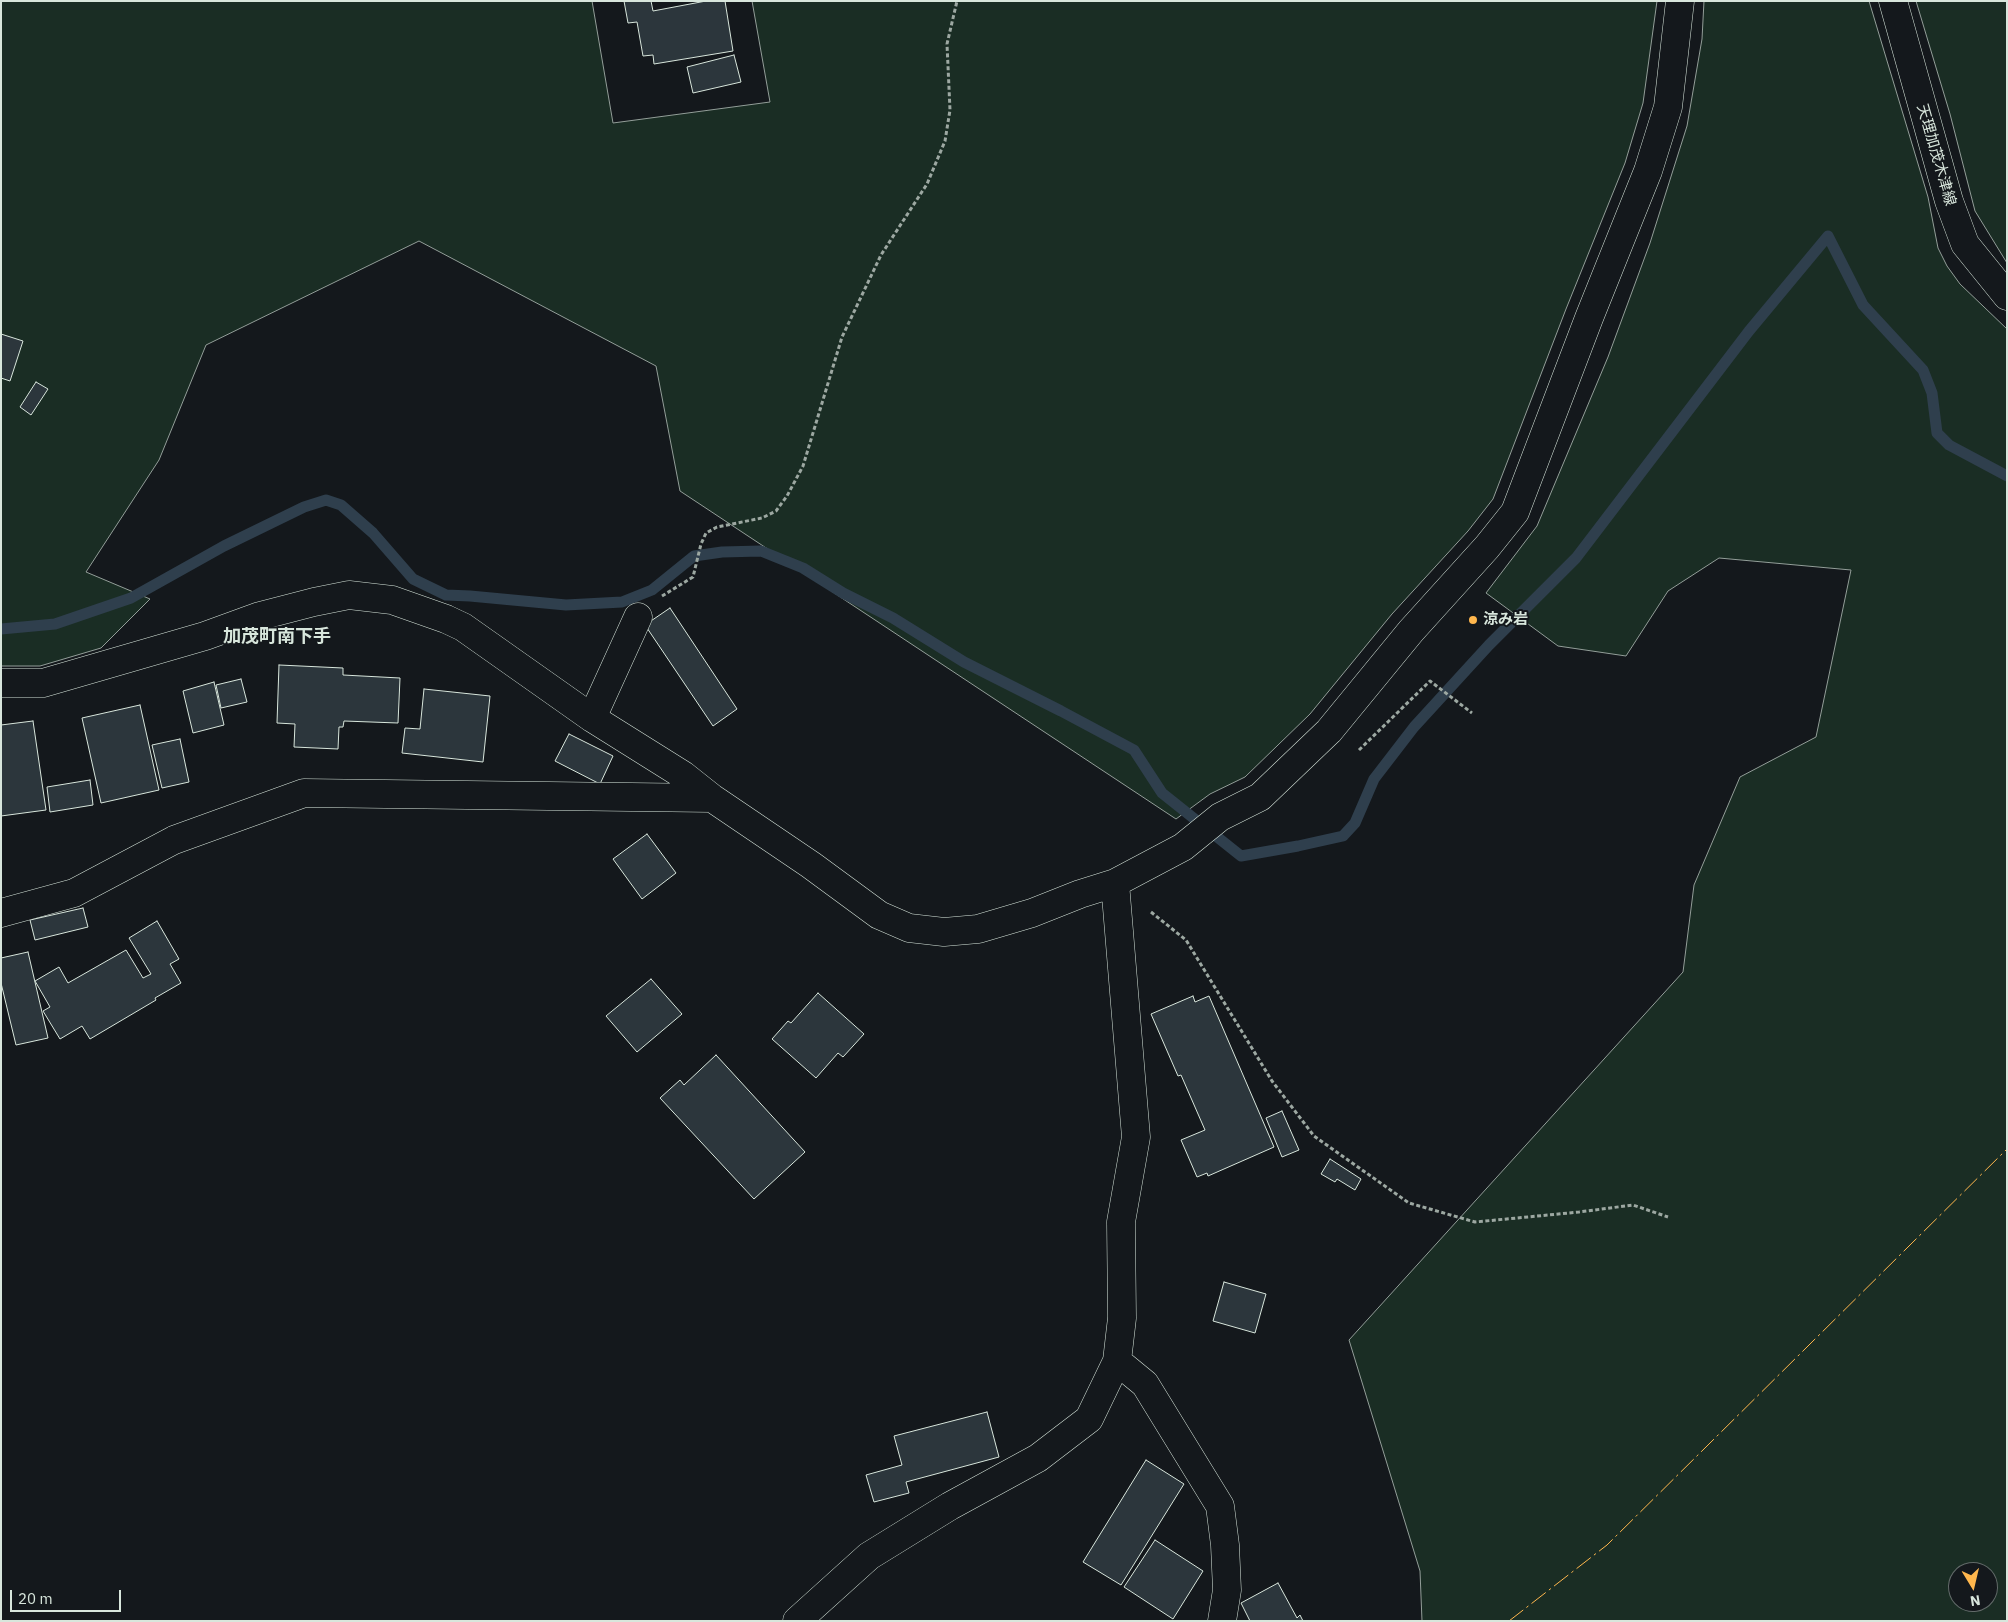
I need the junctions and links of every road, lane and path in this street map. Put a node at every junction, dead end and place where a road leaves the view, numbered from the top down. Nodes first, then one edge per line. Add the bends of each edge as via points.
1 (957, 1) edge
2 (1680, 1) edge
3 (1893, 1) edge
4 (2007, 296) edge
5 (638, 617) joint
6 (1, 683) edge
7 (1435, 685) dead end
8 (1472, 713) dead end
9 (592, 718) junction
10 (712, 798) junction
11 (1115, 883) junction
12 (1, 913) edge
13 (1668, 1217) dead end
14 (1117, 1361) junction
15 (797, 1621) edge
16 (1222, 1621) edge

1 - 5 path via 947,44 950,110 945,141 927,184 881,255 842,337 803,466 776,511 706,533 692,577 648,604
2 - 11 street via 1668,108 1648,171 1515,512 1411,631 1329,732 1260,797 1220,817 1183,847
3 - 4 street, 天理加茂木津線 via 1949,201 1965,244
5 - 9 street
6 - 9 street via 43,683 205,636 260,616 349,595 392,600 463,627
7 - 8 path
9 - 10 street
10 - 11 street via 879,915 909,928 944,932 978,929
10 - 12 street via 304,794 174,840 74,893
11 - 13 path via 1186,940 1272,1081 1314,1136 1409,1203 1476,1222 1633,1205
11 - 14 street via 1136,1137 1121,1222 1122,1318
14 - 15 street via 1089,1419 1038,1458 950,1506 869,1556
14 - 16 street via 1145,1384 1220,1506 1226,1590

